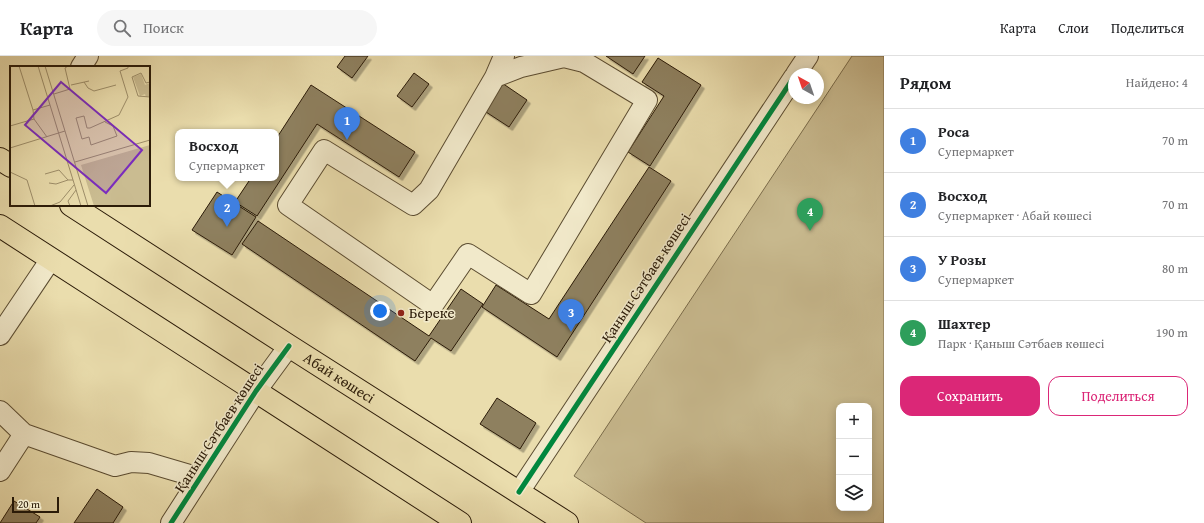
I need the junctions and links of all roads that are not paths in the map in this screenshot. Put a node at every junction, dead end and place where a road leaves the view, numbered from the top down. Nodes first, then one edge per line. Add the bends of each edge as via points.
1 (88, 56) edge
2 (504, 56) edge
3 (808, 56) edge
4 (82, 66) edge
5 (800, 68) edge
6 (495, 77) junction
7 (788, 86) edge
8 (0, 159) edge
9 (10, 165) edge
10 (73, 206) edge
11 (0, 226) edge
12 (51, 259) junction
13 (0, 335) edge
14 (288, 346) junction
15 (256, 391) junction
16 (0, 411) edge
17 (24, 434) junction
18 (0, 471) edge
19 (200, 478) junction
20 (519, 492) junction
21 (171, 523) edge
22 (460, 523) edge
23 (567, 523) edge

1 - 4 street
2 - 6 street
3 - 5 street
6 - 6 street via 521,67 564,57 584,62 647,100 531,294 468,254 433,304 288,205 324,150 413,205 430,190
7 - 20 street, Қаныш Сәтбаев көшесі
8 - 9 main road
10 - 14 main road, Абай көшесі
11 - 12 main road
12 - 13 street
12 - 15 main road
14 - 15 street, Қаныш Сәтбаев көшесі
14 - 20 main road, Абай көшесі
15 - 19 street, Қаныш Сәтбаев көшесі
15 - 22 main road
16 - 17 street
17 - 18 street
17 - 19 street via 115,466 131,462 149,463
19 - 21 street, Қаныш Сәтбаев көшесі
20 - 23 main road, Абай көшесі

